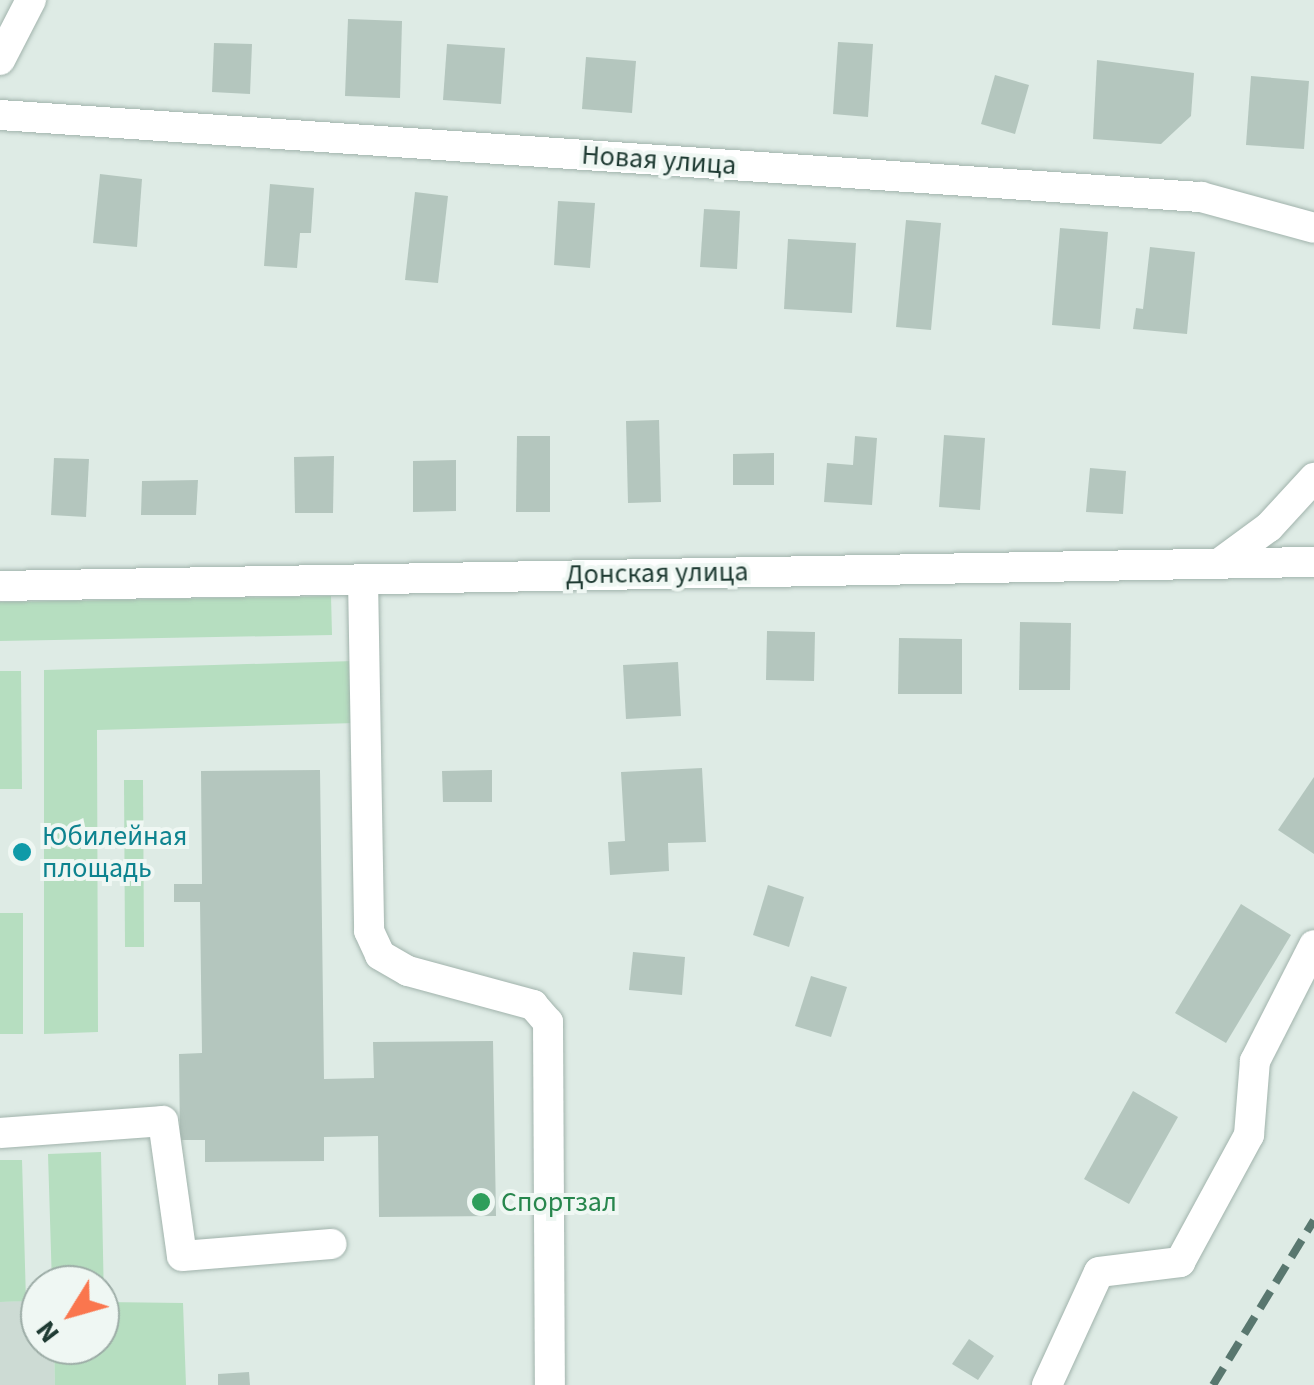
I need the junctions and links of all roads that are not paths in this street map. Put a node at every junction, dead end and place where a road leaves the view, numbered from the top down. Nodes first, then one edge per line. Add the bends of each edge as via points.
1 (31, 0) edge
2 (0, 60) edge
3 (0, 115) edge
4 (1314, 228) edge
5 (1314, 478) edge
6 (1221, 562) junction
7 (1314, 562) edge
8 (363, 579) junction
9 (0, 586) edge
10 (1314, 945) edge
11 (0, 1132) edge
12 (332, 1244) dead end
13 (550, 1385) edge
14 (1047, 1385) edge

1 - 2 street
3 - 4 street, Новая улица via 1202,196
5 - 6 street via 1270,527
6 - 7 street, Донская улица
6 - 8 street, Донская улица
8 - 9 street, Донская улица
8 - 13 street via 369,931 380,956 408,971 533,1004 548,1022
10 - 14 street via 1255,1060 1248,1136 1180,1262 1099,1272
11 - 12 street via 163,1121 182,1256

